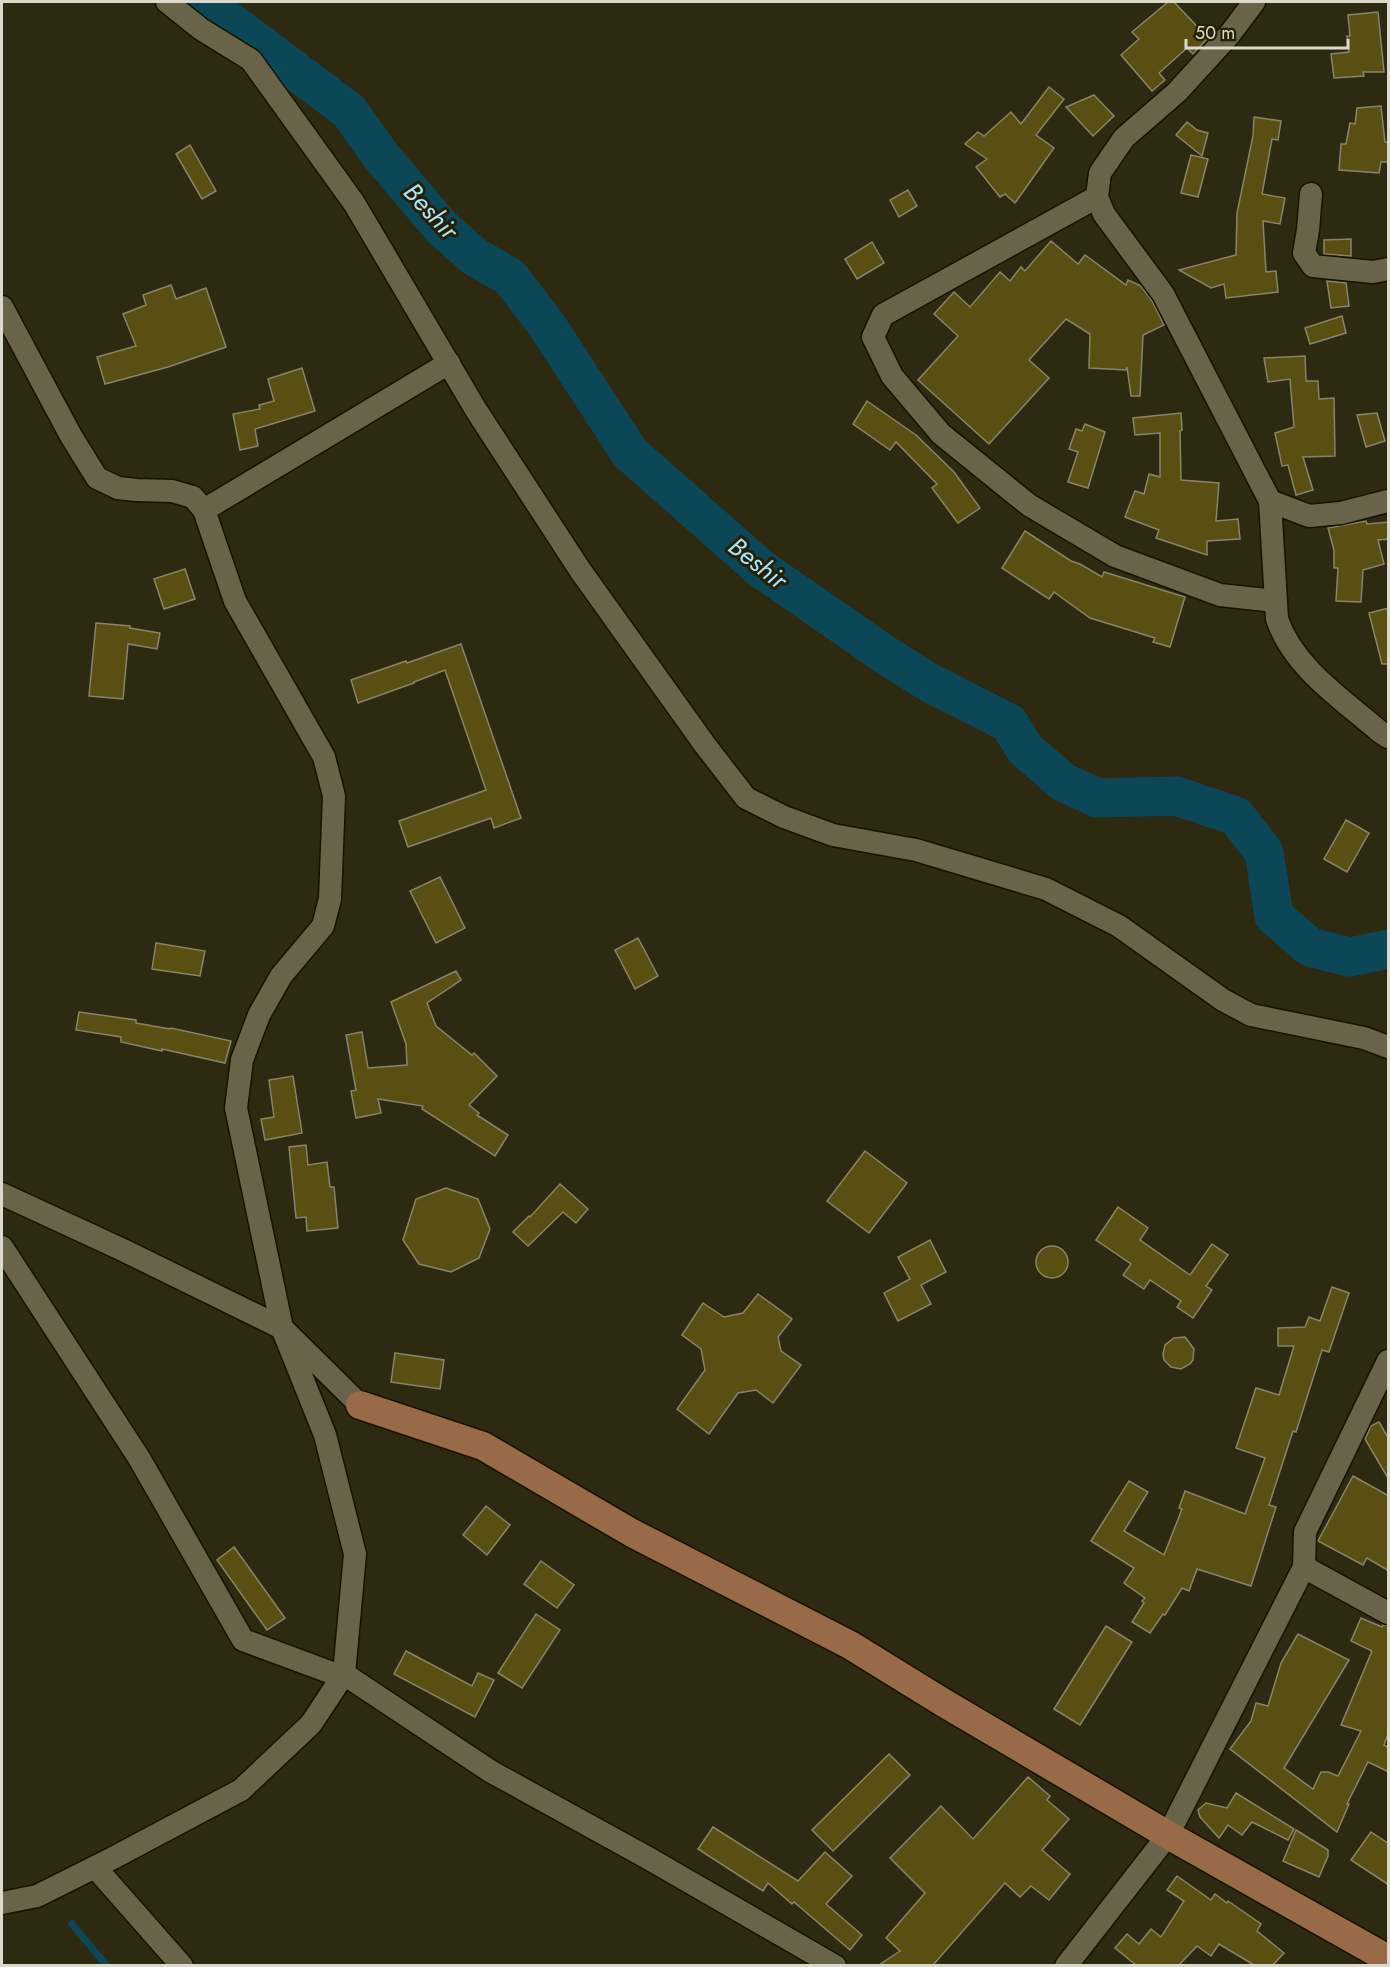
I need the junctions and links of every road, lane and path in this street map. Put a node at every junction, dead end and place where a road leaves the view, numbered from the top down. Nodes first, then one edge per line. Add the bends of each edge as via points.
1 (167, 2) edge
2 (1254, 2) edge
3 (1311, 194) dead end
4 (1097, 197) junction
5 (1389, 269) edge
6 (2, 307) edge
7 (449, 363) junction
8 (1270, 501) junction
9 (1389, 501) edge
10 (204, 510) junction
11 (1276, 601) junction
12 (1389, 737) edge
13 (1389, 1047) edge
14 (2, 1194) edge
15 (2, 1247) edge
16 (282, 1328) junction
17 (1388, 1362) edge
18 (360, 1405) joint
19 (1304, 1567) junction
20 (1389, 1613) edge
21 (343, 1676) junction
22 (1168, 1834) junction
23 (95, 1867) junction
24 (2, 1903) edge
25 (1389, 1959) edge
26 (182, 1965) edge
27 (835, 1965) edge
28 (1066, 1965) edge

1 - 7 street via 251,60 354,203
2 - 4 street via 1177,92 1124,138 1100,173
3 - 5 street via 1304,253 1313,266 1373,272
4 - 8 street via 1104,214 1163,294
4 - 11 street via 883,315 873,337 892,376 941,434 1029,505 1115,556 1220,595
6 - 10 street via 97,477 118,488 172,491 193,497
7 - 10 street
7 - 13 street via 580,570 746,798 833,835 916,850 1046,889 1119,926 1251,1015 1364,1038
8 - 9 street via 1309,516
8 - 11 street
10 - 16 street via 235,601 324,757 334,796 330,899 323,926 281,975 259,1015 242,1060 236,1108
11 - 12 street via 1280,629 1302,664
14 - 16 street
15 - 21 street via 139,1458 243,1640
16 - 18 street
16 - 21 street via 325,1435 355,1554
17 - 19 street via 1305,1532
18 - 22 main road via 483,1446 632,1533 850,1645
19 - 20 street
19 - 22 street
21 - 23 street via 310,1724 241,1790
21 - 27 street via 490,1771
22 - 25 main road
22 - 28 street
23 - 24 street via 37,1896
23 - 26 street

